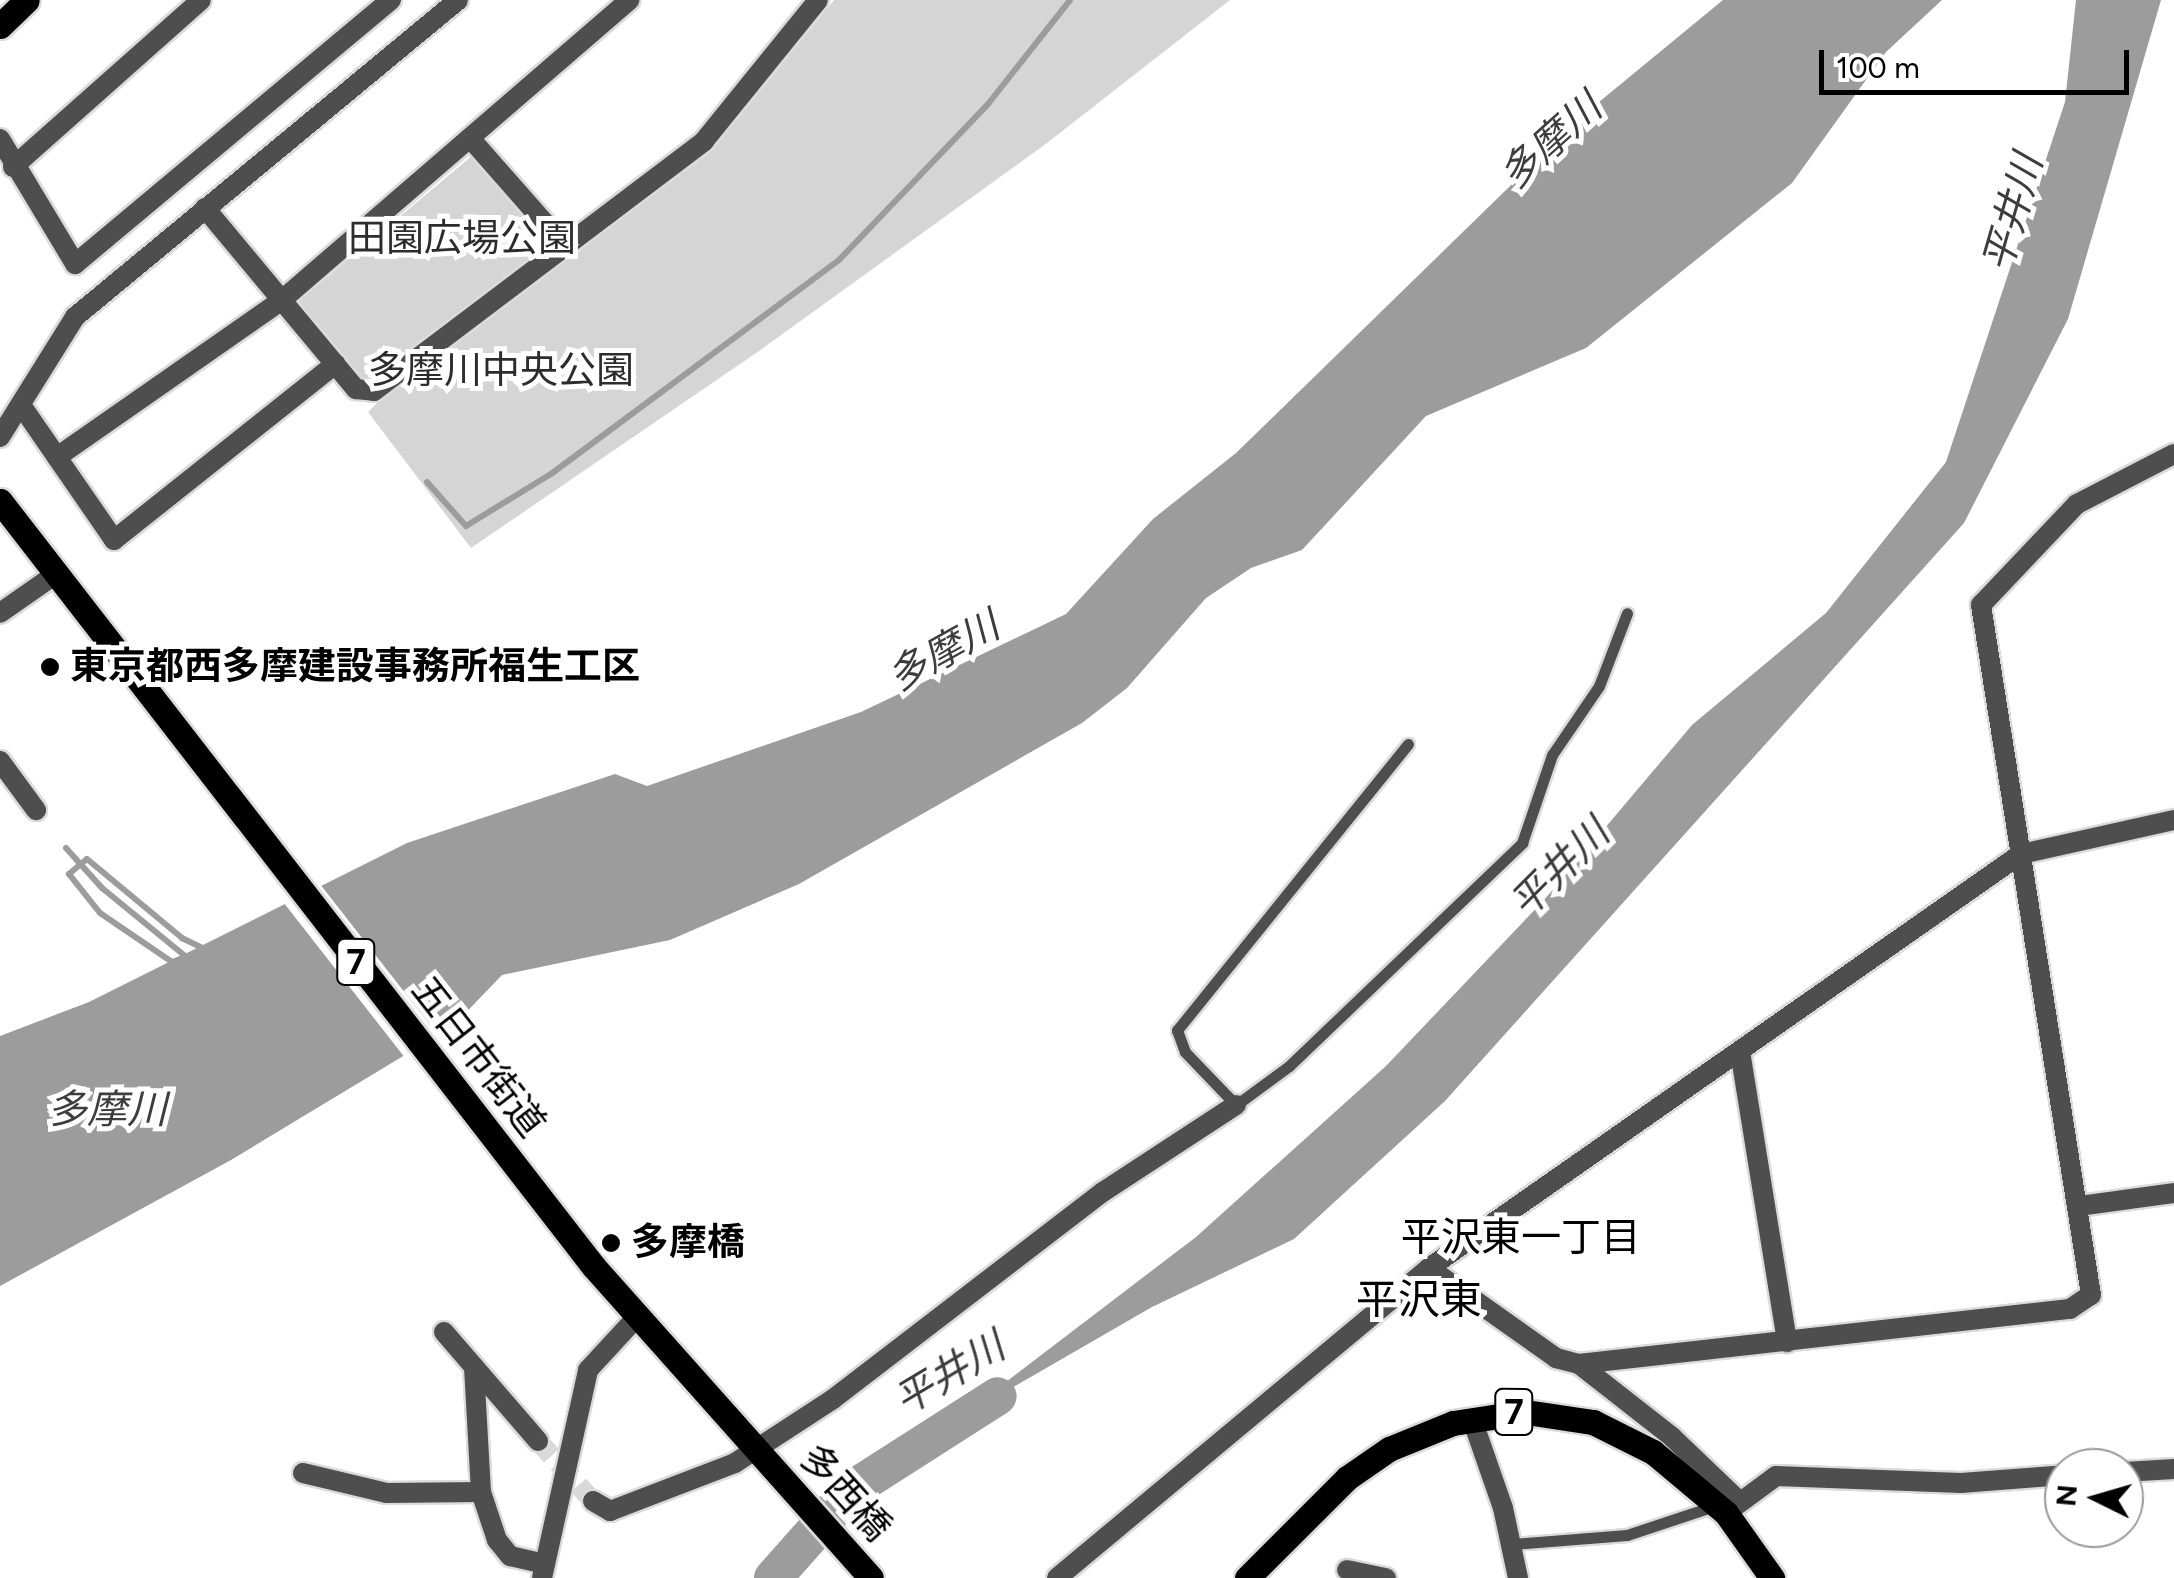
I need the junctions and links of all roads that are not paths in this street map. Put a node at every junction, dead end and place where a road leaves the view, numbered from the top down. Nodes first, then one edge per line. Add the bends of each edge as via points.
1 (27, 0) edge
2 (201, 0) edge
3 (391, 0) edge
4 (458, 0) edge
5 (630, 0) edge
6 (818, 0) edge
7 (0, 26) edge
8 (470, 138) junction
9 (0, 139) edge
10 (13, 167) junction
11 (205, 208) junction
12 (565, 246) junction
13 (282, 300) junction
14 (335, 364) junction
15 (21, 406) junction
16 (0, 437) edge
17 (2174, 454) edge
18 (56, 457) junction
19 (0, 501) edge
20 (56, 574) junction
21 (0, 613) edge
22 (1627, 614) dead end
23 (1408, 744) dead end
24 (0, 762) edge
25 (36, 810) dead end
26 (2174, 820) edge
27 (2021, 854) junction
28 (1740, 1051) junction
29 (1236, 1105) junction
30 (2174, 1193) edge
31 (2079, 1206) junction
32 (1429, 1268) junction
33 (636, 1318) junction
34 (444, 1332) dead end
35 (1787, 1342) junction
36 (1579, 1364) junction
37 (474, 1367) junction
38 (1472, 1419) junction
39 (538, 1441) tunnel mouth
40 (759, 1454) junction
41 (2174, 1470) edge
42 (2144, 1471) edge
43 (303, 1473) dead end
44 (2044, 1476) edge
45 (481, 1492) junction
46 (601, 1506) dead end
47 (1727, 1506) junction
48 (1513, 1544) junction
49 (1346, 1570) dead end
50 (544, 1571) edge
51 (871, 1578) edge
52 (1057, 1578) edge
53 (1247, 1578) edge
54 (1386, 1578) edge
55 (1518, 1578) edge
56 (1772, 1578) edge

1 - 7 main road
2 - 10 street
3 - 10 street via 75,264
4 - 11 street
5 - 8 street
6 - 12 street via 704,142
8 - 12 street
8 - 13 street
9 - 10 street
11 - 13 street
11 - 15 street via 75,317
12 - 14 street via 374,390 356,389
13 - 14 street
13 - 18 street
14 - 18 street via 114,540
15 - 16 street
15 - 18 street
17 - 27 street via 2077,504 1981,605
19 - 20 main road, 五日市街道 / 7
20 - 21 street
20 - 33 main road, 五日市街道 / 7
22 - 29 lane via 1600,686 1552,755 1522,843 1289,1066
23 - 29 lane via 1177,1030 1185,1052
24 - 25 street
26 - 27 street
27 - 28 street
27 - 31 street
28 - 32 street
28 - 35 street
29 - 40 street via 1103,1192
30 - 31 street
31 - 35 street via 2093,1284 2084,1304
32 - 36 street via 1556,1358
32 - 52 street
33 - 40 main road, 五日市街道 / 7
33 - 50 street via 588,1370
34 - 37 street
35 - 36 street
36 - 47 street via 1672,1437
37 - 39 street
37 - 45 street
38 - 47 main road, 7 via 1526,1412 1604,1426 1654,1452
38 - 48 street
38 - 53 main road, 7 via 1420,1434 1375,1458
40 - 46 street via 692,1483
40 - 51 main road, 多西橋 / 7
41 - 42 street
43 - 45 street via 386,1493
44 - 47 street via 1961,1482 1776,1476
45 - 50 street via 502,1549
47 - 48 lane via 1627,1535
47 - 56 main road, 7
48 - 55 street
49 - 54 street

